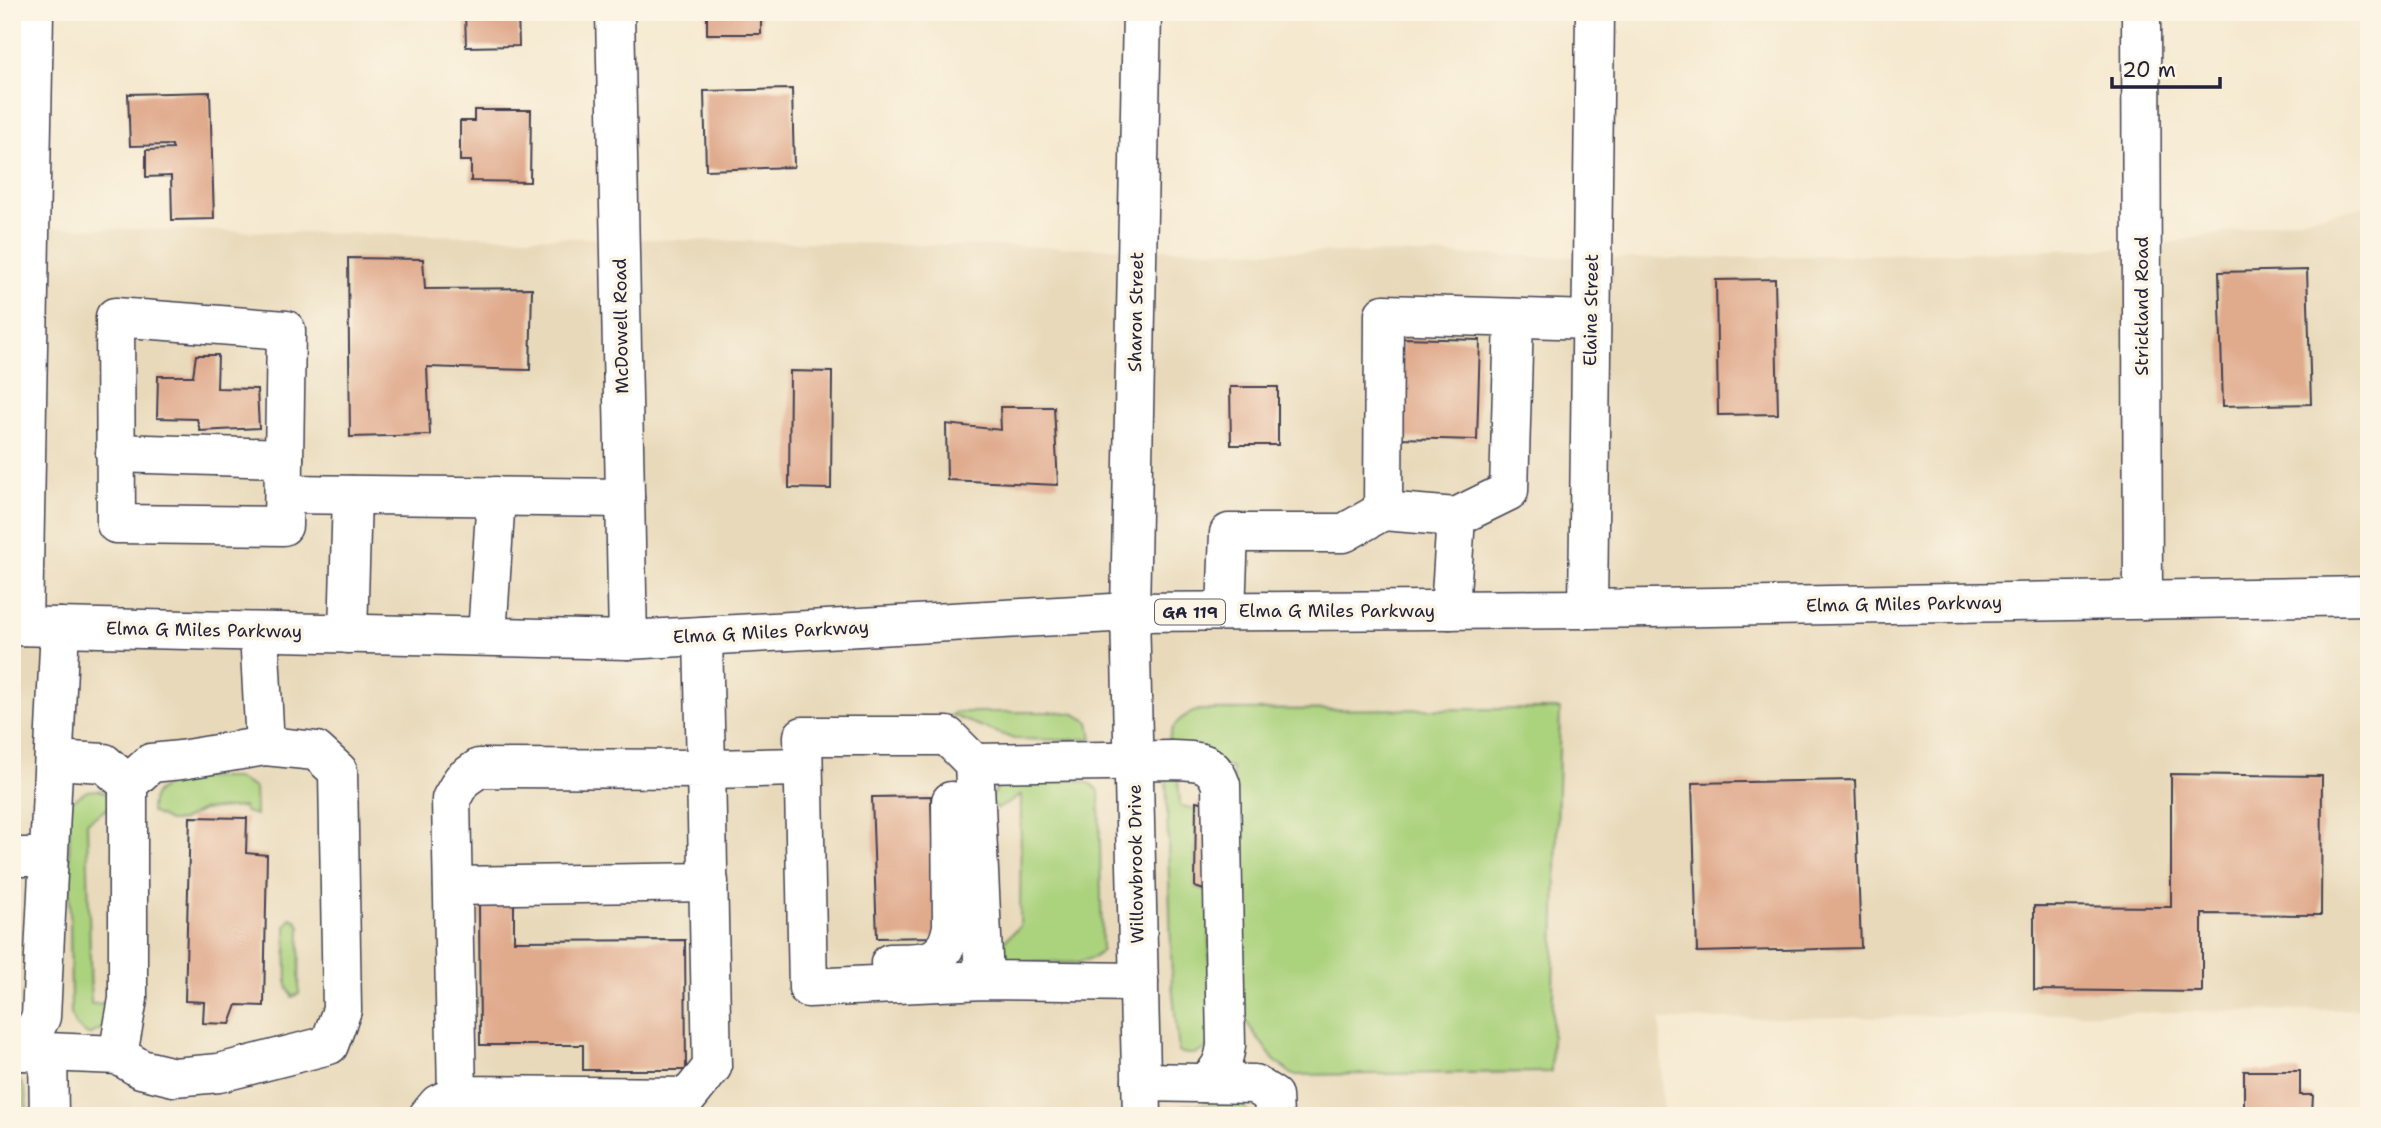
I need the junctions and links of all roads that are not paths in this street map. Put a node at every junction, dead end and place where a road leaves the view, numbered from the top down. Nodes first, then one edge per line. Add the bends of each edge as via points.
1 (34, 12) edge
2 (615, 12) edge
3 (1142, 12) edge
4 (1595, 12) edge
5 (2141, 12) edge
6 (22, 170) edge
7 (1514, 318) junction
8 (1591, 320) junction
9 (19, 451) edge
10 (115, 453) junction
11 (284, 476) junction
12 (352, 495) junction
13 (496, 496) junction
14 (625, 498) junction
15 (1383, 511) junction
16 (1456, 517) junction
17 (2369, 596) edge
18 (2143, 600) junction
19 (1588, 609) junction
20 (1450, 610) junction
21 (1226, 611) junction
22 (1130, 612) junction
23 (32, 626) edge
24 (259, 632) junction
25 (348, 634) junction
26 (487, 636) junction
27 (703, 636) junction
28 (628, 640) junction
29 (947, 736) junction
30 (265, 746) junction
31 (803, 751) junction
32 (54, 760) junction
33 (1134, 760) junction
34 (974, 763) junction
35 (706, 769) junction
36 (128, 784) junction
37 (30, 857) edge
38 (709, 882) junction
39 (453, 886) junction
40 (807, 975) junction
41 (984, 980) junction
42 (1139, 982) junction
43 (28, 1051) edge
44 (118, 1055) junction
45 (1204, 1083) junction
46 (1142, 1099) edge
47 (442, 1106) edge
48 (49, 1116) edge
49 (1274, 1116) edge

1 - 6 street
2 - 14 street, McDowell Road
3 - 22 street, Sharon Street
4 - 8 street, Elaine Street
5 - 18 street, Strickland Road
6 - 9 street
7 - 8 street
7 - 15 street via 1384,314
7 - 16 street via 1510,491
8 - 19 street, Elaine Street
9 - 23 street
10 - 11 street
10 - 11 street via 116,524 283,526
10 - 11 street via 115,317 286,330
11 - 12 street
12 - 13 street
12 - 25 street
13 - 14 street
13 - 26 street
14 - 28 street, McDowell Road
15 - 16 street
15 - 21 street via 1344,533 1229,533
16 - 20 street
17 - 18 street, Elma G Miles Parkway / GA 119
18 - 19 street, Elma G Miles Parkway / GA 119
19 - 20 street, Elma G Miles Parkway / GA 119
20 - 21 street, Elma G Miles Parkway / GA 119
21 - 22 street, Elma G Miles Parkway / GA 119
22 - 27 street, Elma G Miles Parkway / GA 119
22 - 33 street, Willowbrook Drive
23 - 24 street, Elma G Miles Parkway / GA 119
23 - 32 street
24 - 25 street, Elma G Miles Parkway / GA 119
24 - 30 street
25 - 26 street, Elma G Miles Parkway / GA 119
26 - 28 street, Elma G Miles Parkway / GA 119
27 - 28 street, Elma G Miles Parkway / GA 119
27 - 35 street
29 - 31 street
29 - 34 street
29 - 40 street via 949,943 941,955 925,961
30 - 36 street via 151,763
30 - 44 street via 316,751 338,771 342,1010 329,1045 219,1073 174,1077 141,1069
31 - 35 street
31 - 40 street
32 - 36 street via 104,763
32 - 37 street
33 - 34 street
33 - 42 street, Willowbrook Drive
33 - 45 street via 1201,762 1213,769 1221,785 1226,1045 1220,1067
34 - 41 street
35 - 38 street
35 - 39 street via 479,768 462,779 451,799
36 - 44 street via 128,999
37 - 43 street via 41,1017
38 - 39 street
38 - 47 street via 712,1067 688,1097
39 - 47 street
40 - 41 street
41 - 42 street
42 - 46 street, Willowbrook Drive
43 - 44 street
43 - 48 street
45 - 46 street
45 - 49 street via 1254,1084 1273,1096

